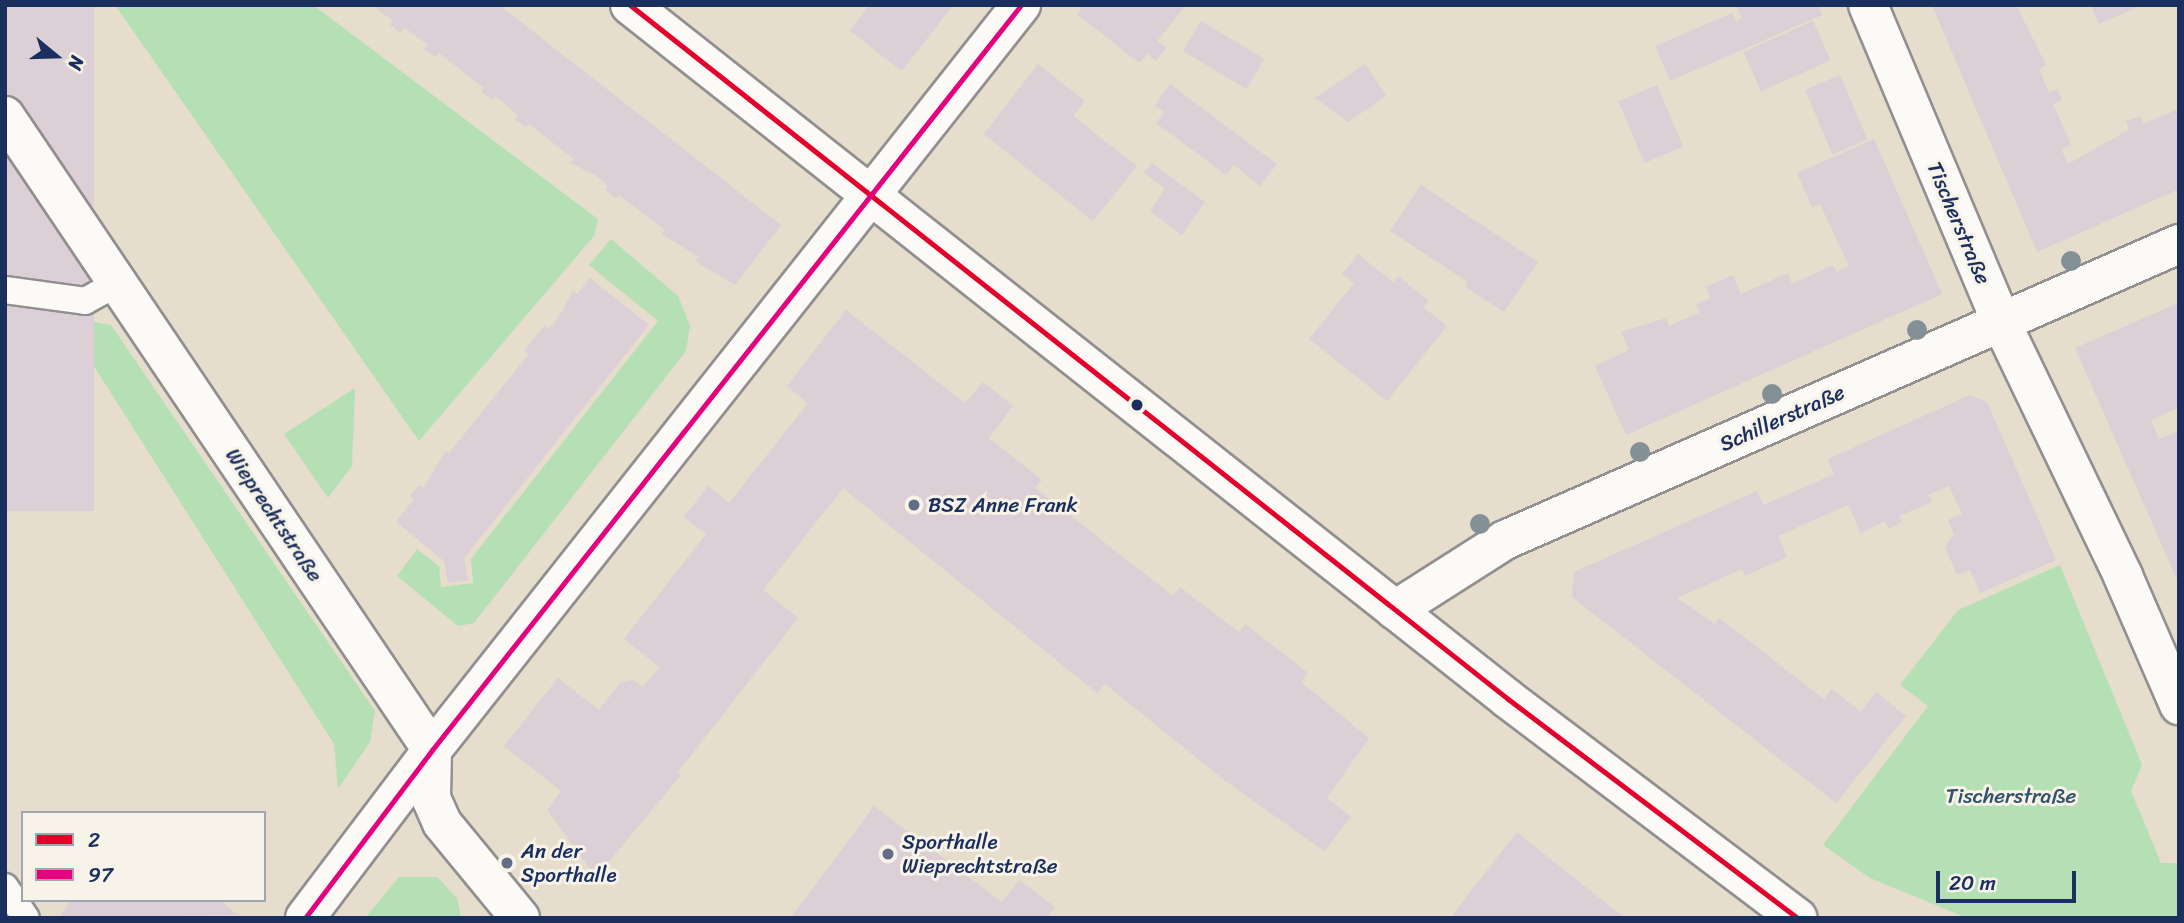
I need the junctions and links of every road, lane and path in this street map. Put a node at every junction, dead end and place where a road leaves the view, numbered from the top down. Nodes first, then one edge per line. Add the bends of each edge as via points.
1 (630, 5) edge
2 (1021, 5) edge
3 (1868, 5) edge
4 (5, 116) edge
5 (869, 196) junction
6 (2179, 244) edge
7 (118, 283) junction
8 (5, 290) edge
9 (2001, 322) junction
10 (1395, 610) junction
11 (2179, 705) edge
12 (432, 750) junction
13 (5, 887) edge
14 (26, 918) edge
15 (305, 918) edge
16 (520, 918) edge
17 (1798, 918) edge

1 - 5 street
2 - 5 street
3 - 9 street, Tischerstraße
4 - 7 street, Wieprechtstraße
5 - 10 street
5 - 12 street
6 - 9 street, Schillerstraße
7 - 8 lane via 85,301
7 - 12 street, Wieprechtstraße
9 - 10 street, Schillerstraße via 1504,540
9 - 11 street, Tischerstraße
10 - 17 street
12 - 15 street
12 - 16 street via 431,798 442,823
13 - 14 lane

